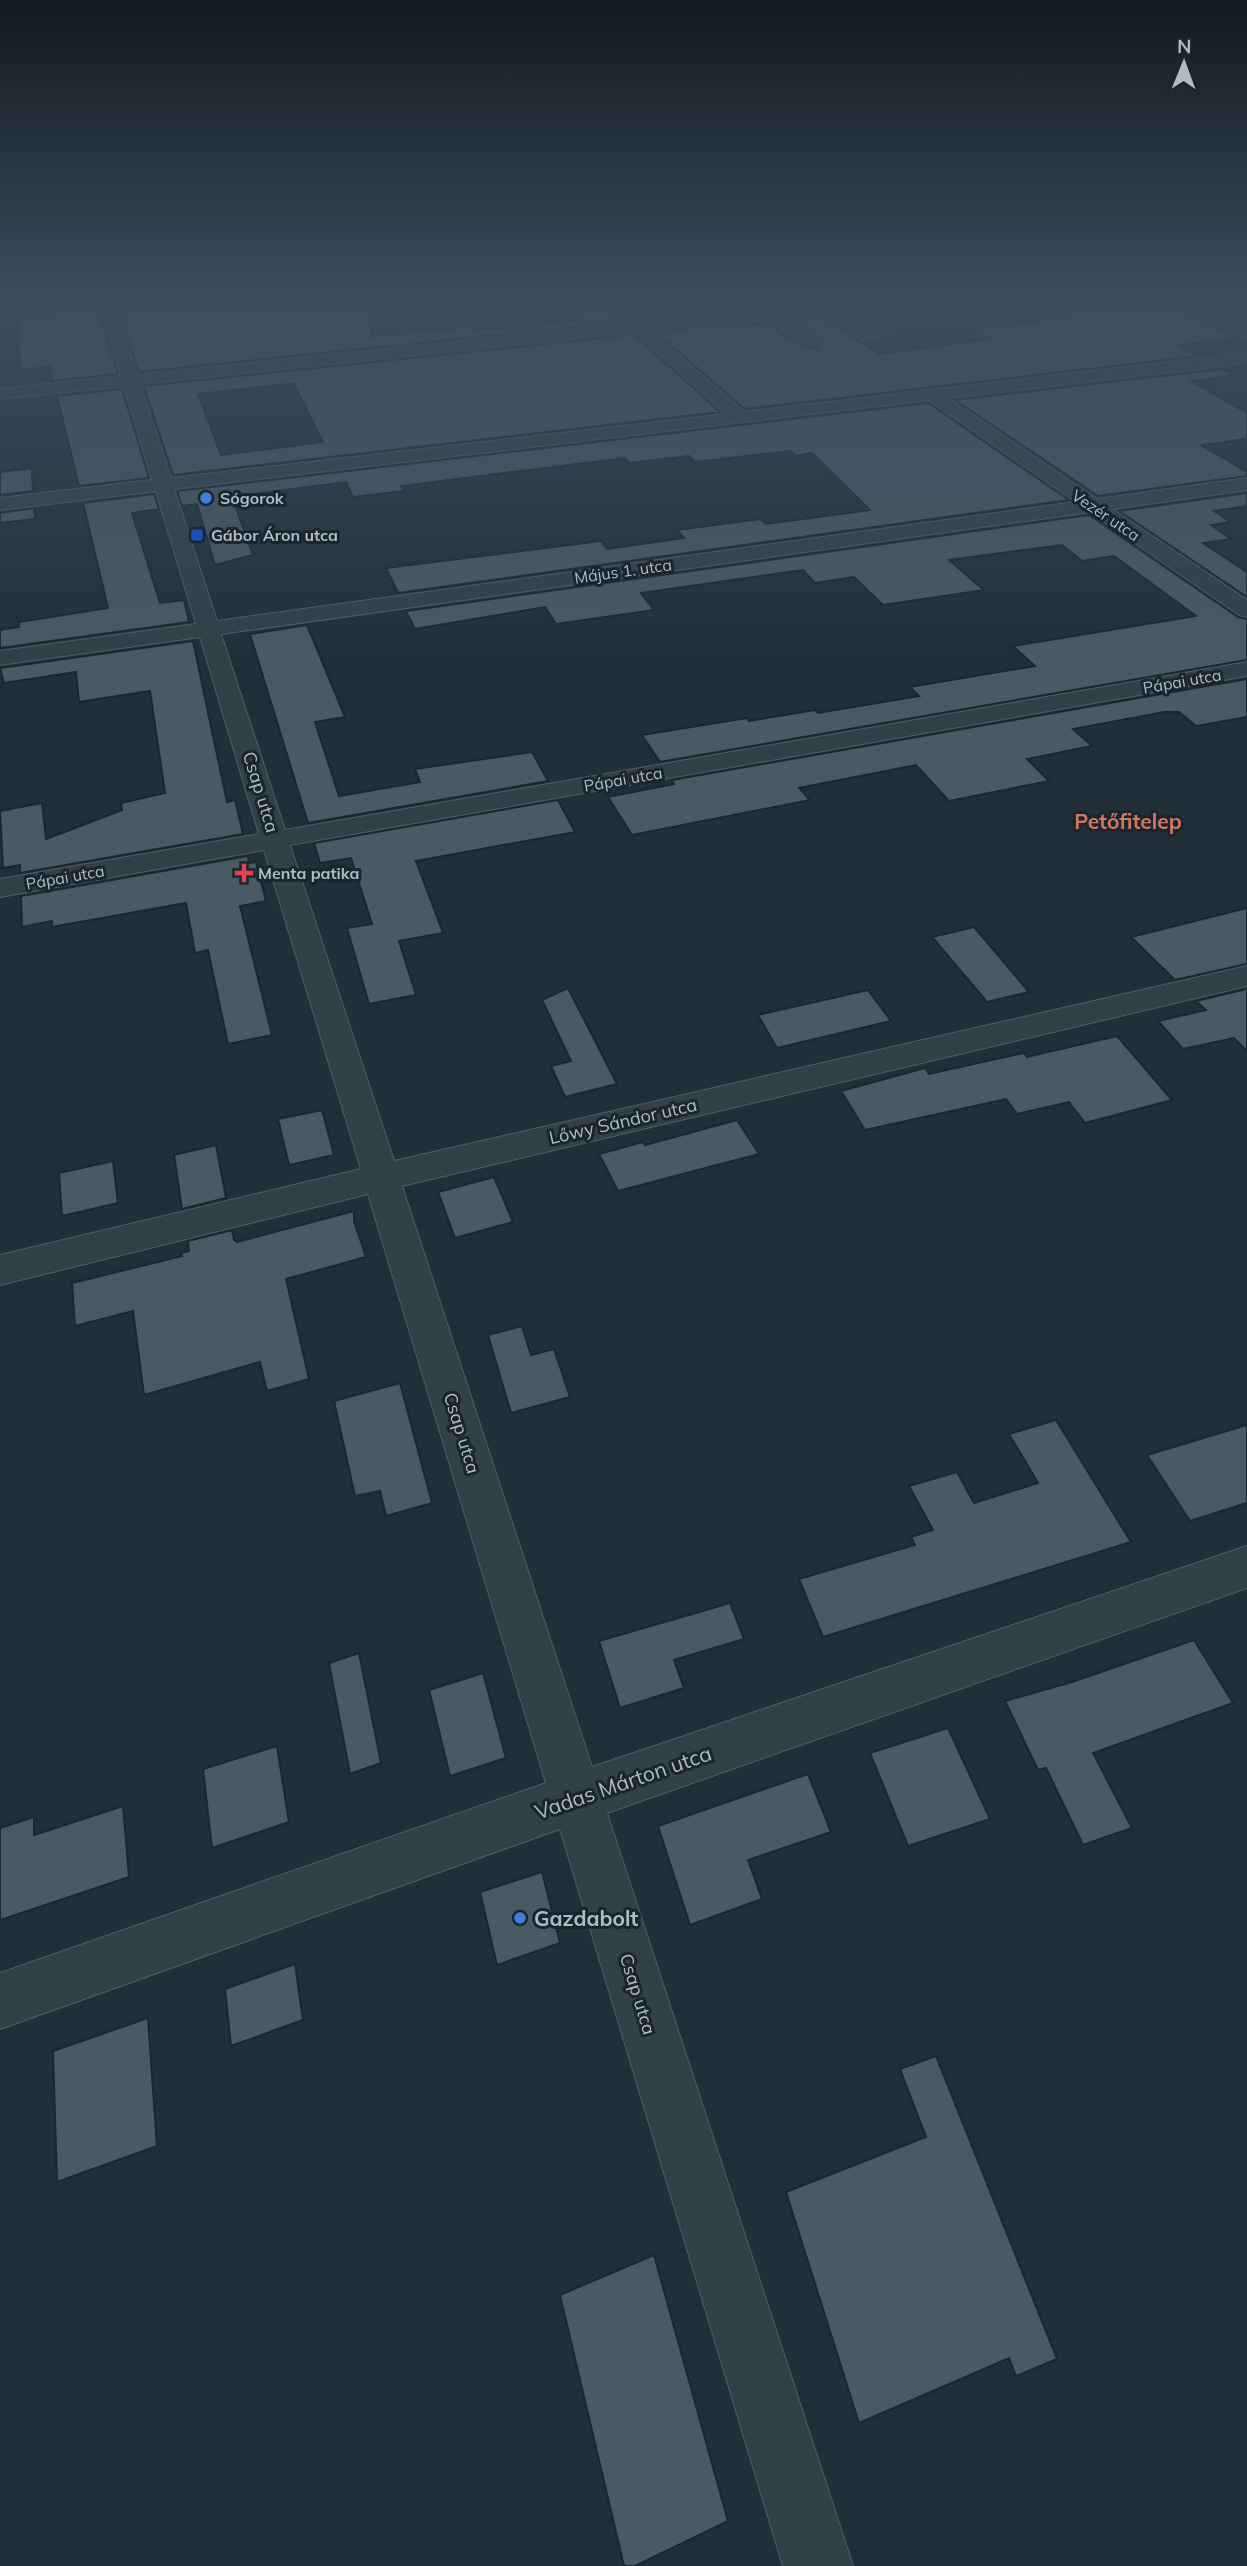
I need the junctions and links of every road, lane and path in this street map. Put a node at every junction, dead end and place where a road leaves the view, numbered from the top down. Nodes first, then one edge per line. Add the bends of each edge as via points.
1 (144, 420) edge
2 (716, 420) edge
3 (968, 420) edge
4 (164, 484) junction
5 (1247, 484) edge
6 (0, 504) edge
7 (1092, 506) junction
8 (1247, 610) edge
9 (210, 629) junction
10 (0, 658) edge
11 (1247, 670) edge
12 (277, 840) junction
13 (0, 888) edge
14 (1247, 976) edge
15 (382, 1177) junction
16 (0, 1270) edge
17 (1247, 1567) edge
18 (576, 1798) junction
19 (0, 2001) edge
20 (818, 2566) edge

1 - 4 street, Csap utca
2 - 4 street
3 - 7 street, Vezér utca
4 - 6 street
4 - 9 street, Csap utca
5 - 7 street, Május 1. utca
7 - 8 street, Vezér utca
7 - 9 street, Május 1. utca
9 - 10 street, Május 1. utca
9 - 12 street, Csap utca
11 - 12 street, Pápai utca
12 - 13 street, Pápai utca
12 - 15 street, Csap utca
14 - 15 street, Lőwy Sándor utca
15 - 16 street, Lőwy Sándor utca
15 - 18 street, Csap utca
17 - 18 street, Vadas Márton utca
18 - 19 street, Vadas Márton utca
18 - 20 street, Csap utca

